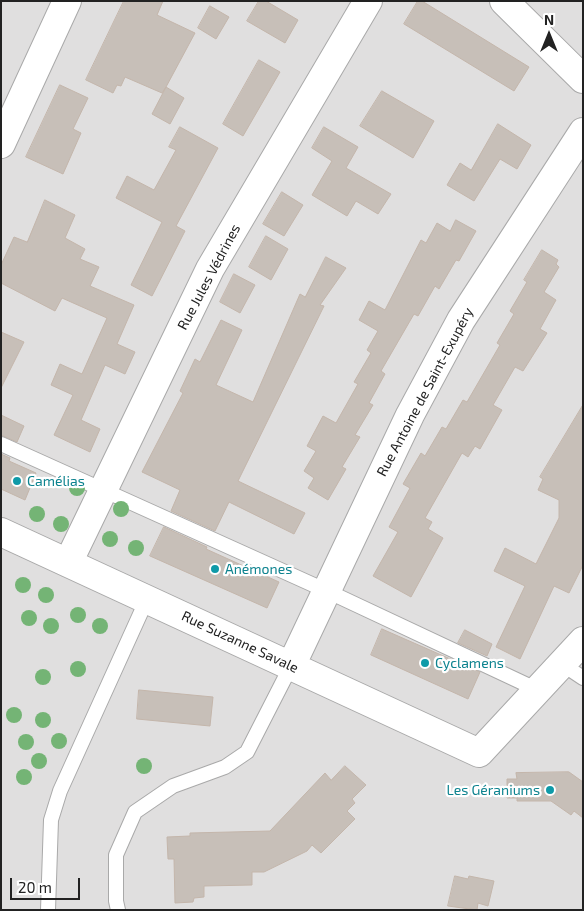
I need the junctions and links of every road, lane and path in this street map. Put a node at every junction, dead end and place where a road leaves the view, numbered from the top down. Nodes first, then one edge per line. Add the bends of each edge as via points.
1 (67, 1) edge
2 (368, 1) edge
3 (504, 1) edge
4 (583, 79) edge
5 (583, 132) edge
6 (1, 144) edge
7 (1, 444) edge
8 (103, 490) junction
9 (1, 532) edge
10 (68, 563) junction
11 (327, 591) junction
12 (147, 599) junction
13 (583, 642) edge
14 (291, 666) junction
15 (572, 671) edge
16 (538, 690) junction
17 (48, 910) edge
18 (118, 910) edge

1 - 6 street
2 - 8 street, Rue Jules Védrines via 210,269
3 - 4 street
5 - 11 street, Rue Antoine de Saint-Exupéry via 461,320 410,414
7 - 8 lane
8 - 10 street, Rue Jules Védrines
8 - 11 lane
9 - 10 street, Rue Suzanne Savale
10 - 12 street, Rue Suzanne Savale
11 - 14 street, Rue Antoine de Saint-Exupéry
11 - 16 lane
12 - 14 street, Rue Suzanne Savale
12 - 17 lane via 60,791 51,820
13 - 15 street
14 - 16 street, Rue Suzanne Savale via 479,753
14 - 18 lane via 247,752 225,767 173,786 135,812 116,855
15 - 16 street

